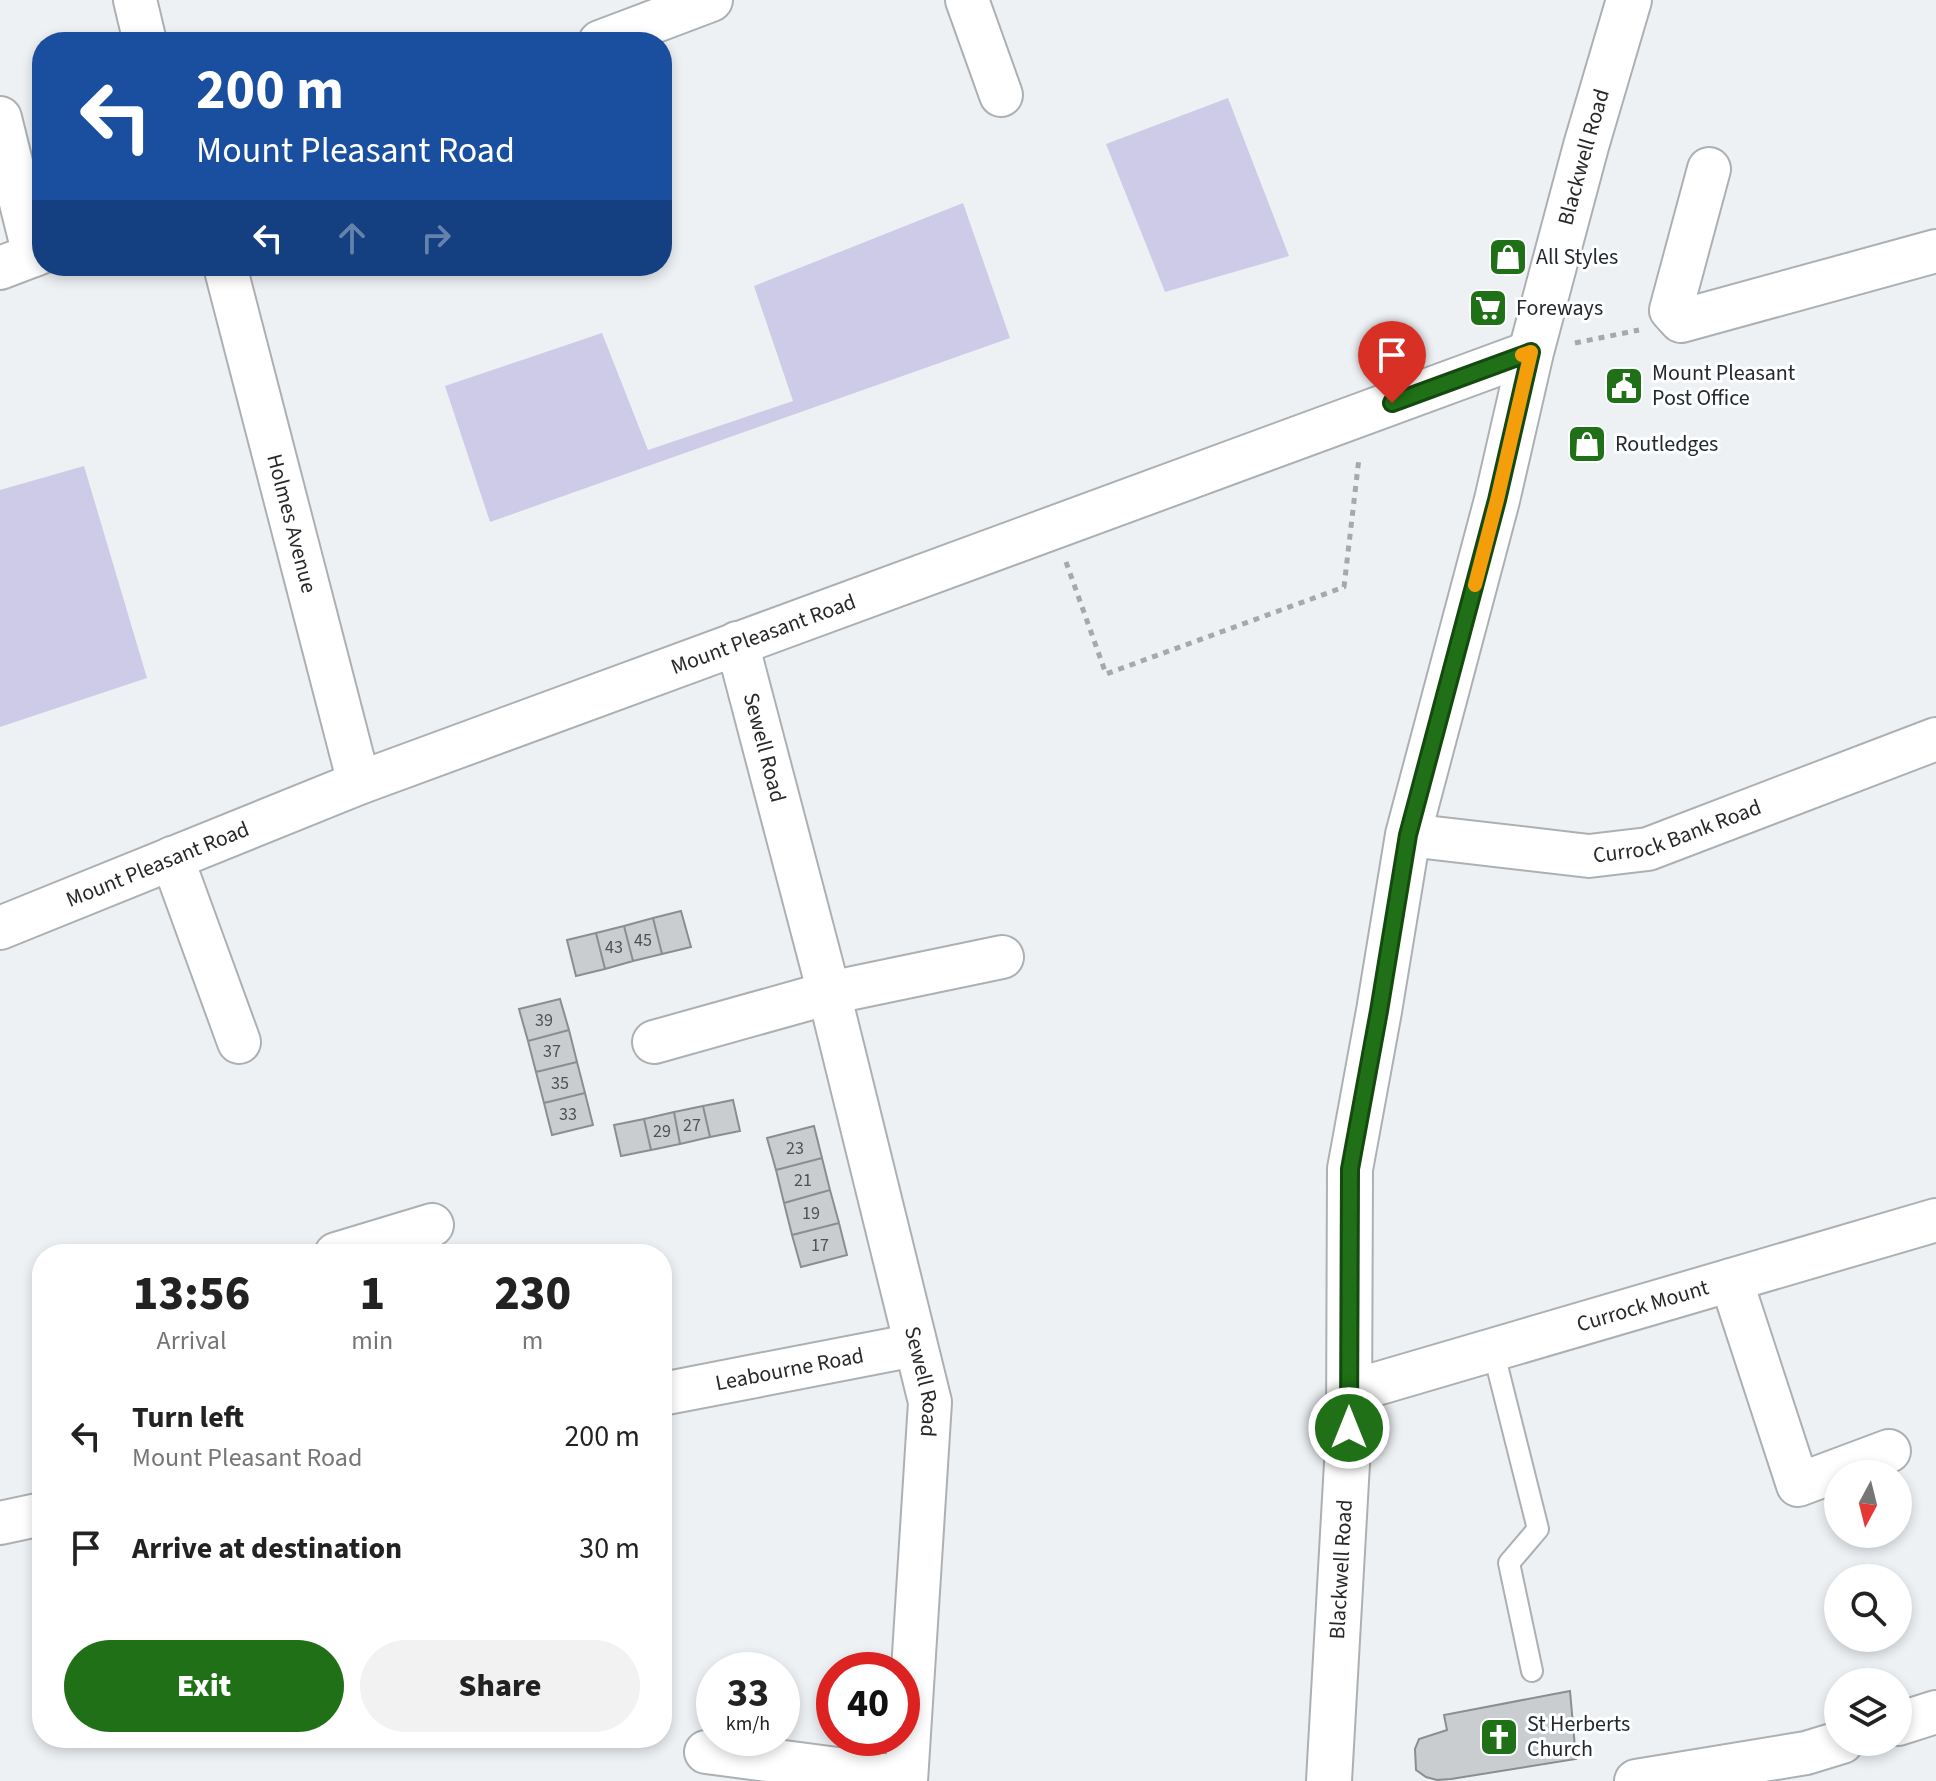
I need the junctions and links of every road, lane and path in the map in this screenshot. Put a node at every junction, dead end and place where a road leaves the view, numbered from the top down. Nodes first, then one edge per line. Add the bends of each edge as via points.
1 (135, 0) edge
2 (711, 0) edge
3 (967, 0) edge
4 (1629, 0) edge
5 (143, 32) edge
6 (626, 32) edge
7 (1001, 95) dead end
8 (0, 118) edge
9 (1709, 169) dead end
10 (1936, 251) edge
11 (25, 258) edge
12 (228, 276) edge
13 (1681, 321) junction
14 (1531, 352) junction
15 (1365, 413) junction
16 (1053, 527) junction
17 (737, 643) junction
18 (1936, 739) edge
19 (359, 783) junction
20 (1408, 835) junction
21 (172, 858) junction
22 (0, 928) edge
23 (1002, 957) dead end
24 (829, 993) junction
25 (239, 1042) dead end
26 (654, 1042) dead end
27 (1936, 1220) edge
28 (432, 1225) dead end
29 (369, 1244) edge
30 (1731, 1280) junction
31 (915, 1345) junction
32 (1493, 1350) junction
33 (672, 1392) edge
34 (1349, 1392) junction
35 (1889, 1451) dead end
36 (32, 1516) edge
37 (0, 1523) edge
38 (1532, 1671) dead end
39 (1936, 1712) edge
40 (1912, 1720) edge
41 (1824, 1748) edge
42 (735, 1756) edge
43 (906, 1780) edge
44 (1329, 1781) edge
45 (1636, 1781) edge

1 - 5 street
2 - 6 street
3 - 7 street
4 - 14 street, Blackwell Road
8 - 11 street
9 - 13 street via 1671,310
10 - 13 street
12 - 19 street, Holmes Avenue
13 - 14 path
14 - 15 street, Mount Pleasant Road
14 - 20 street, Blackwell Road
15 - 16 street, Mount Pleasant Road
15 - 16 path via 1344,587 1285,609 1106,674
16 - 17 street, Mount Pleasant Road
17 - 19 street, Mount Pleasant Road
17 - 24 street, Sewell Road
18 - 20 street, Currock Bank Road via 1648,849 1589,856
19 - 21 street, Mount Pleasant Road
20 - 34 street, Blackwell Road via 1350,1169
21 - 22 street, Mount Pleasant Road
21 - 25 street
23 - 24 street
24 - 26 street
24 - 31 street, Sewell Road
27 - 30 street, Currock Mount
28 - 29 street
30 - 32 street, Currock Mount
30 - 35 street via 1798,1485
31 - 33 street, Leabourne Road
31 - 43 street, Sewell Road via 930,1402
32 - 34 street, Currock Mount
32 - 38 lane via 1538,1529 1509,1563
34 - 44 street, Blackwell Road
36 - 37 street
39 - 40 street
41 - 45 street
42 - 43 street

